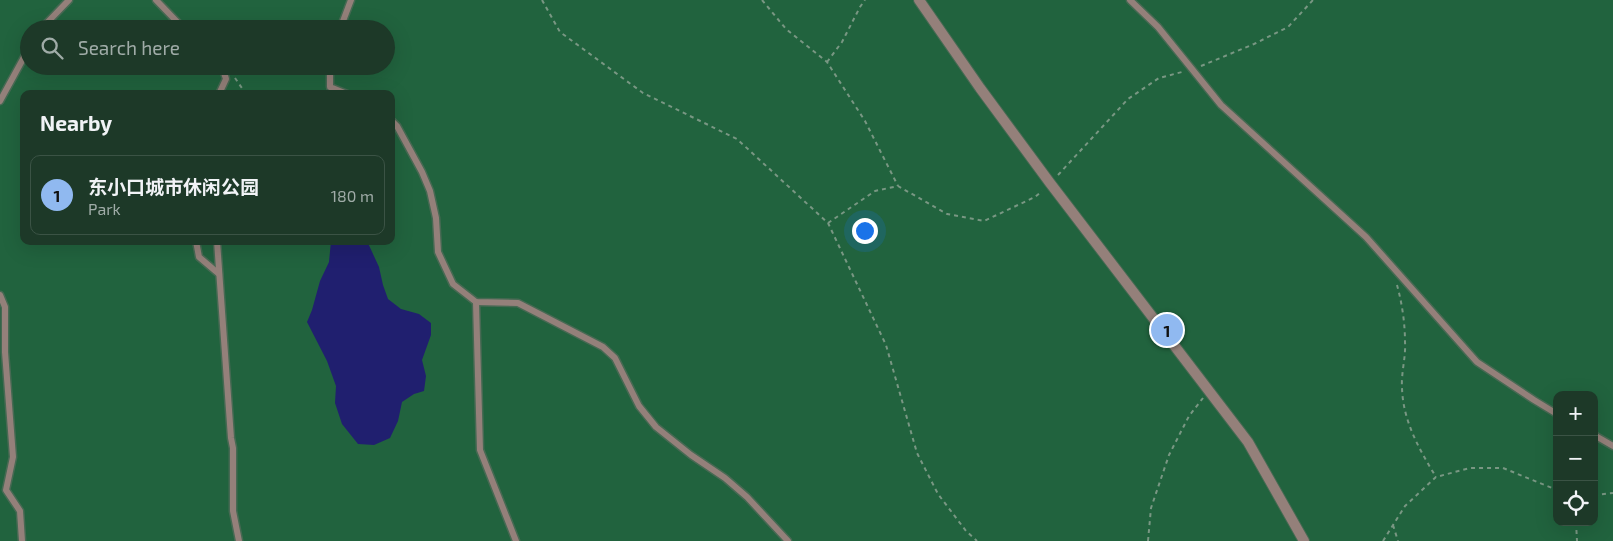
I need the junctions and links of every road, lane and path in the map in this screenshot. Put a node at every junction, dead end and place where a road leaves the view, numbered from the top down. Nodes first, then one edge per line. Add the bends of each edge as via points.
1 (69, 0) edge
2 (156, 0) edge
3 (351, 0) edge
4 (542, 0) edge
5 (762, 0) edge
6 (865, 0) edge
7 (918, 0) edge
8 (1130, 0) edge
9 (1312, 0) edge
10 (50, 20) edge
11 (175, 20) edge
12 (343, 20) edge
13 (827, 62) junction
14 (20, 64) edge
15 (1192, 69) junction
16 (225, 75) edge
17 (330, 75) edge
18 (330, 87) junction
19 (221, 90) edge
20 (327, 90) edge
21 (337, 90) edge
22 (0, 101) edge
23 (395, 124) edge
24 (1050, 183) junction
25 (898, 186) junction
26 (828, 223) junction
27 (197, 245) edge
28 (217, 245) edge
29 (1390, 264) junction
30 (219, 274) junction
31 (0, 295) edge
32 (476, 302) junction
33 (1209, 390) junction
34 (1553, 412) edge
35 (1596, 436) edge
36 (1613, 446) edge
37 (1436, 477) junction
38 (1553, 488) edge
39 (3, 492) edge
40 (1613, 493) edge
41 (1598, 495) edge
42 (1394, 525) junction
43 (1576, 526) edge
44 (22, 541) edge
45 (239, 541) edge
46 (516, 541) edge
47 (788, 541) edge
48 (977, 541) edge
49 (1148, 541) edge
50 (1304, 541) edge
51 (1383, 541) edge
52 (1398, 541) edge
53 (1577, 541) edge

1 - 10 lane
2 - 11 lane
3 - 12 lane
4 - 26 path via 560,32 643,93 737,138
5 - 13 path via 786,29
6 - 13 path
7 - 24 street
8 - 15 lane via 1158,27
9 - 15 path via 1288,27
13 - 25 path via 865,121
14 - 22 lane
15 - 24 path via 1159,78 1128,99
15 - 29 lane via 1221,105 1366,237
16 - 19 lane via 226,80
17 - 18 lane
18 - 20 lane
18 - 21 lane
23 - 32 lane via 430,192 441,260 453,284
24 - 25 path via 1035,197 984,221 947,214
24 - 33 street
25 - 26 path via 875,191
26 - 48 path via 886,345 916,453 938,494
27 - 30 lane via 200,257
28 - 30 lane
29 - 34 lane via 1477,362
29 - 37 path via 1402,302 1405,343 1402,387 1407,422
30 - 45 lane via 233,448 233,511
31 - 39 lane via 5,307 13,457
32 - 46 lane via 480,450
32 - 47 lane via 518,303 603,346 615,358 639,406 656,427 725,478
33 - 49 path via 1189,416 1169,455 1151,508
33 - 50 street via 1248,442
35 - 36 lane
37 - 38 path via 1470,468 1503,468
37 - 42 path via 1406,506
39 - 44 lane via 20,511
40 - 41 path
42 - 51 path
42 - 52 path
43 - 53 path

